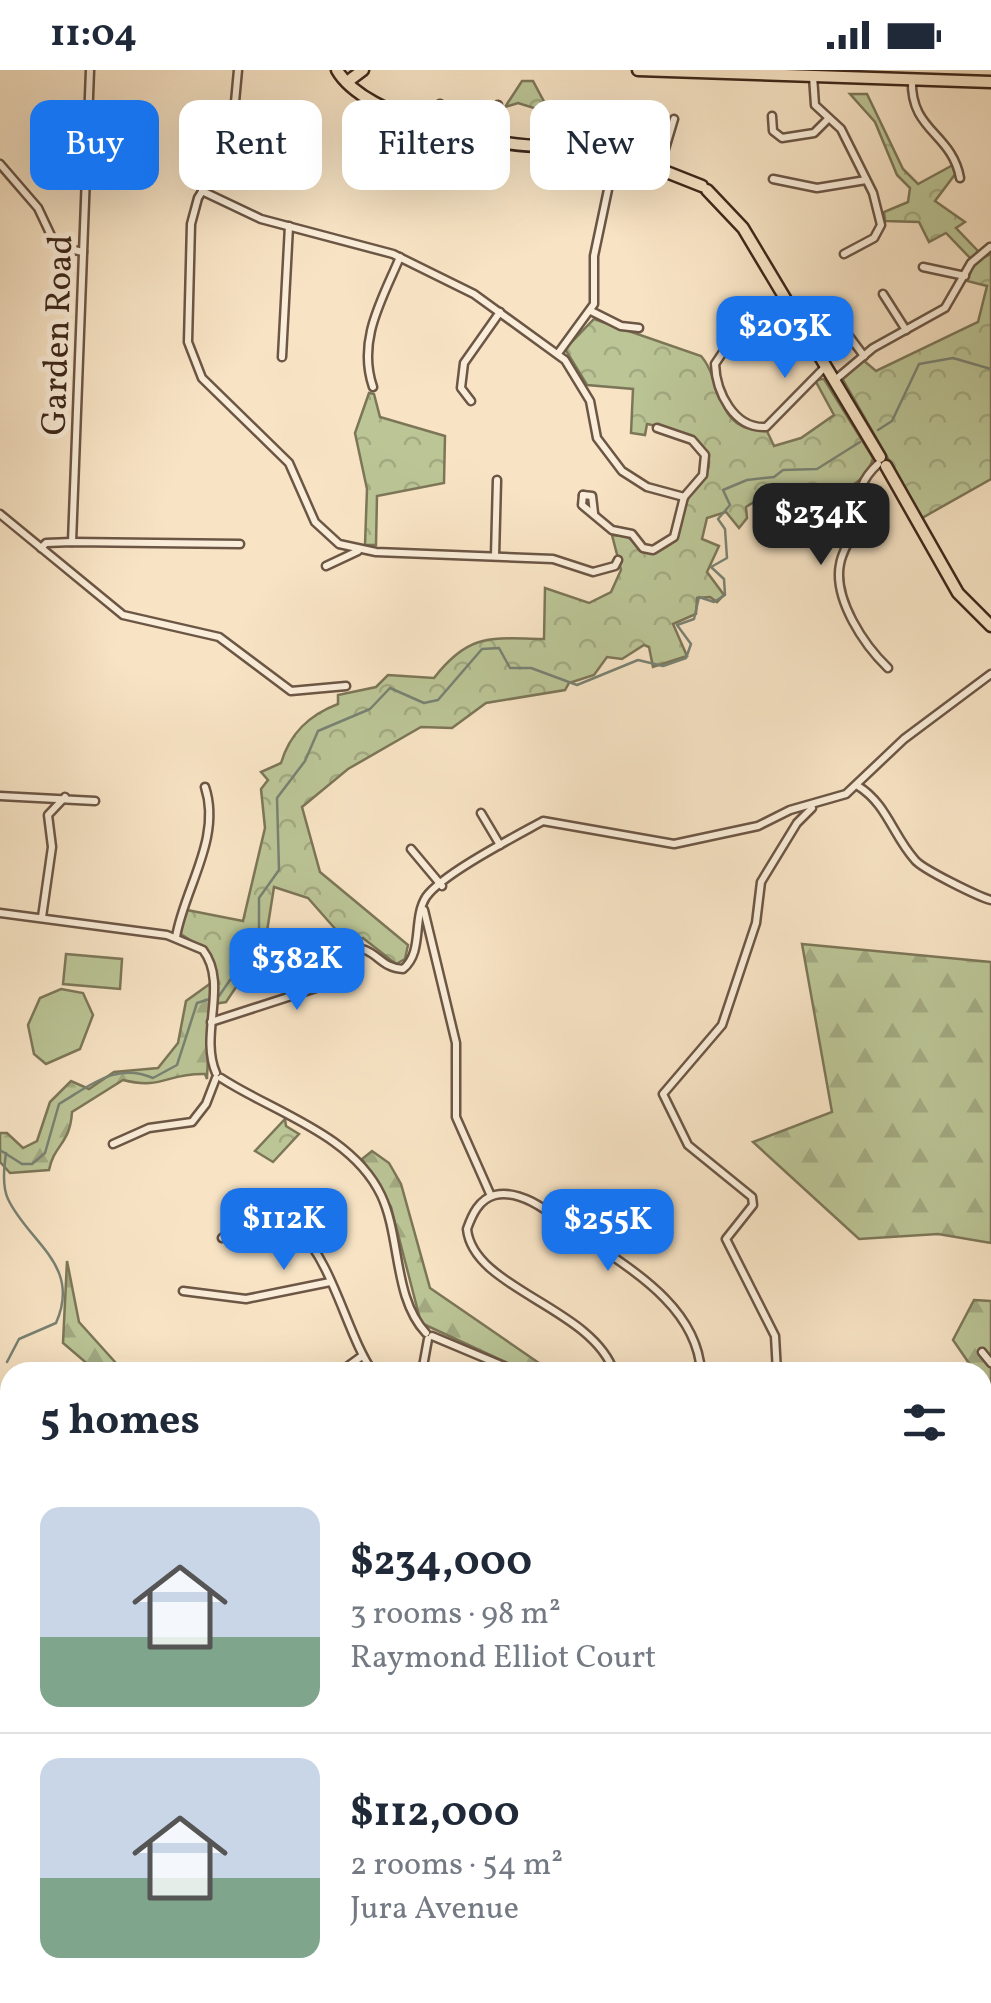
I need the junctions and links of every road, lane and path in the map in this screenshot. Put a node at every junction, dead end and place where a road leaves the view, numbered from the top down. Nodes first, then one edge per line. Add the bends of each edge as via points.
1 (90, 70) edge
2 (238, 70) edge
3 (337, 70) edge
4 (363, 70) edge
5 (638, 70) edge
6 (708, 71) edge
7 (839, 74) edge
8 (929, 75) edge
9 (813, 76) junction
10 (349, 77) edge
11 (912, 79) junction
12 (991, 82) edge
13 (237, 100) edge
14 (376, 100) edge
15 (772, 116) dead end
16 (828, 119) junction
17 (674, 120) dead end
18 (670, 134) edge
19 (0, 164) edge
20 (670, 174) edge
21 (960, 178) dead end
22 (774, 179) dead end
23 (866, 180) junction
24 (606, 190) edge
25 (202, 191) joint
26 (289, 226) junction
27 (990, 247) edge
28 (83, 252) junction
29 (844, 254) dead end
30 (400, 257) junction
31 (923, 267) dead end
32 (965, 276) junction
33 (883, 294) dead end
34 (591, 311) junction
35 (500, 312) junction
36 (837, 320) dead end
37 (765, 322) dead end
38 (639, 328) dead end
39 (906, 330) junction
40 (559, 352) junction
41 (864, 356) junction
42 (282, 357) dead end
43 (825, 367) junction
44 (834, 381) junction
45 (373, 387) dead end
46 (471, 401) dead end
47 (658, 431) dead end
48 (881, 462) junction
49 (497, 480) dead end
50 (856, 495) junction
51 (684, 498) junction
52 (778, 509) dead end
53 (0, 514) edge
54 (594, 514) dead end
55 (72, 542) junction
56 (240, 544) dead end
57 (41, 548) junction
58 (359, 550) junction
59 (495, 556) junction
60 (617, 564) dead end
61 (326, 566) dead end
62 (991, 626) edge
63 (888, 668) dead end
64 (991, 674) edge
65 (346, 686) dead end
66 (858, 786) junction
67 (206, 787) dead end
68 (0, 796) edge
69 (65, 797) junction
70 (95, 801) dead end
71 (814, 805) junction
72 (482, 813) dead end
73 (500, 846) junction
74 (411, 848) dead end
75 (442, 886) junction
76 (991, 900) edge
77 (0, 913) edge
78 (42, 917) junction
79 (422, 922) junction
80 (176, 937) junction
81 (211, 1018) junction
82 (218, 1076) junction
83 (114, 1144) dead end
84 (492, 1196) junction
85 (222, 1238) dead end
86 (330, 1282) junction
87 (183, 1291) dead end
88 (429, 1336) junction
89 (982, 1352) dead end
90 (362, 1356) junction
91 (354, 1362) edge
92 (366, 1362) edge
93 (424, 1362) edge
94 (497, 1362) edge
95 (608, 1362) edge
96 (700, 1362) edge
97 (777, 1362) edge
98 (990, 1362) edge

1 - 28 street, Garden Road
2 - 13 street
3 - 10 main road
4 - 10 main road
5 - 6 main road
6 - 9 main road
7 - 9 main road
7 - 11 main road
8 - 11 main road
8 - 12 main road
9 - 16 street via 814,106
10 - 14 main road
11 - 21 street via 917,116 948,150
15 - 16 street via 773,131 782,138 814,133
16 - 23 street via 849,142
17 - 18 street
19 - 28 street via 38,208 56,246
20 - 43 main road via 704,189 743,228
22 - 23 street via 817,188
23 - 29 street via 881,225 874,238
24 - 34 street
25 - 26 street
25 - 58 street via 190,234 188,342 194,364 290,463 326,535
26 - 30 street
26 - 42 street
27 - 32 street
28 - 55 street, Garden Road
30 - 35 street
30 - 45 street via 368,334
31 - 32 street
32 - 39 street via 945,308
33 - 39 street
34 - 38 street
34 - 40 street
35 - 40 street
35 - 46 street via 462,368 461,388
36 - 41 street
37 - 43 street via 725,348 715,364 722,396 743,421 771,423
39 - 41 street
40 - 51 street via 590,400 597,438 614,462 647,487
41 - 44 street
43 - 44 main road
44 - 48 main road
47 - 51 street via 692,440 705,455 704,475
48 - 50 street
48 - 62 main road via 950,581
49 - 59 street
50 - 52 street
50 - 63 street via 838,580 866,642
51 - 54 street via 677,532 658,549 644,548
53 - 57 street
55 - 56 street
55 - 57 street
57 - 65 street via 124,615 219,638 291,691
58 - 59 street
58 - 61 street
59 - 60 street via 554,558 593,572
64 - 66 street via 904,738
66 - 71 street
66 - 76 street via 891,820 916,863
67 - 80 street via 204,857 181,902
68 - 69 street
69 - 70 street
69 - 78 street via 48,815 52,847
71 - 73 street via 682,844 543,821
71 - 97 street via 761,882 756,923 722,1025 663,1094 688,1145 748,1192 753,1205 727,1243 776,1336
72 - 73 street
73 - 75 street
74 - 75 street
75 - 79 street via 423,902
77 - 78 street
78 - 80 street
79 - 81 street via 413,958 402,968 362,946 345,948 322,986
79 - 84 street via 456,1043 456,1116
80 - 81 street via 203,950 213,966
81 - 82 street
82 - 83 street via 192,1122 134,1132
82 - 88 street via 284,1111 366,1172 388,1212 410,1308
84 - 95 street via 476,1208 468,1229 476,1253 588,1332
84 - 96 street via 528,1201 639,1274 688,1330
85 - 86 street via 256,1220 285,1221 308,1236
86 - 87 street via 246,1299
86 - 90 street
88 - 93 street
88 - 94 street
89 - 98 street
90 - 91 street
90 - 92 street

